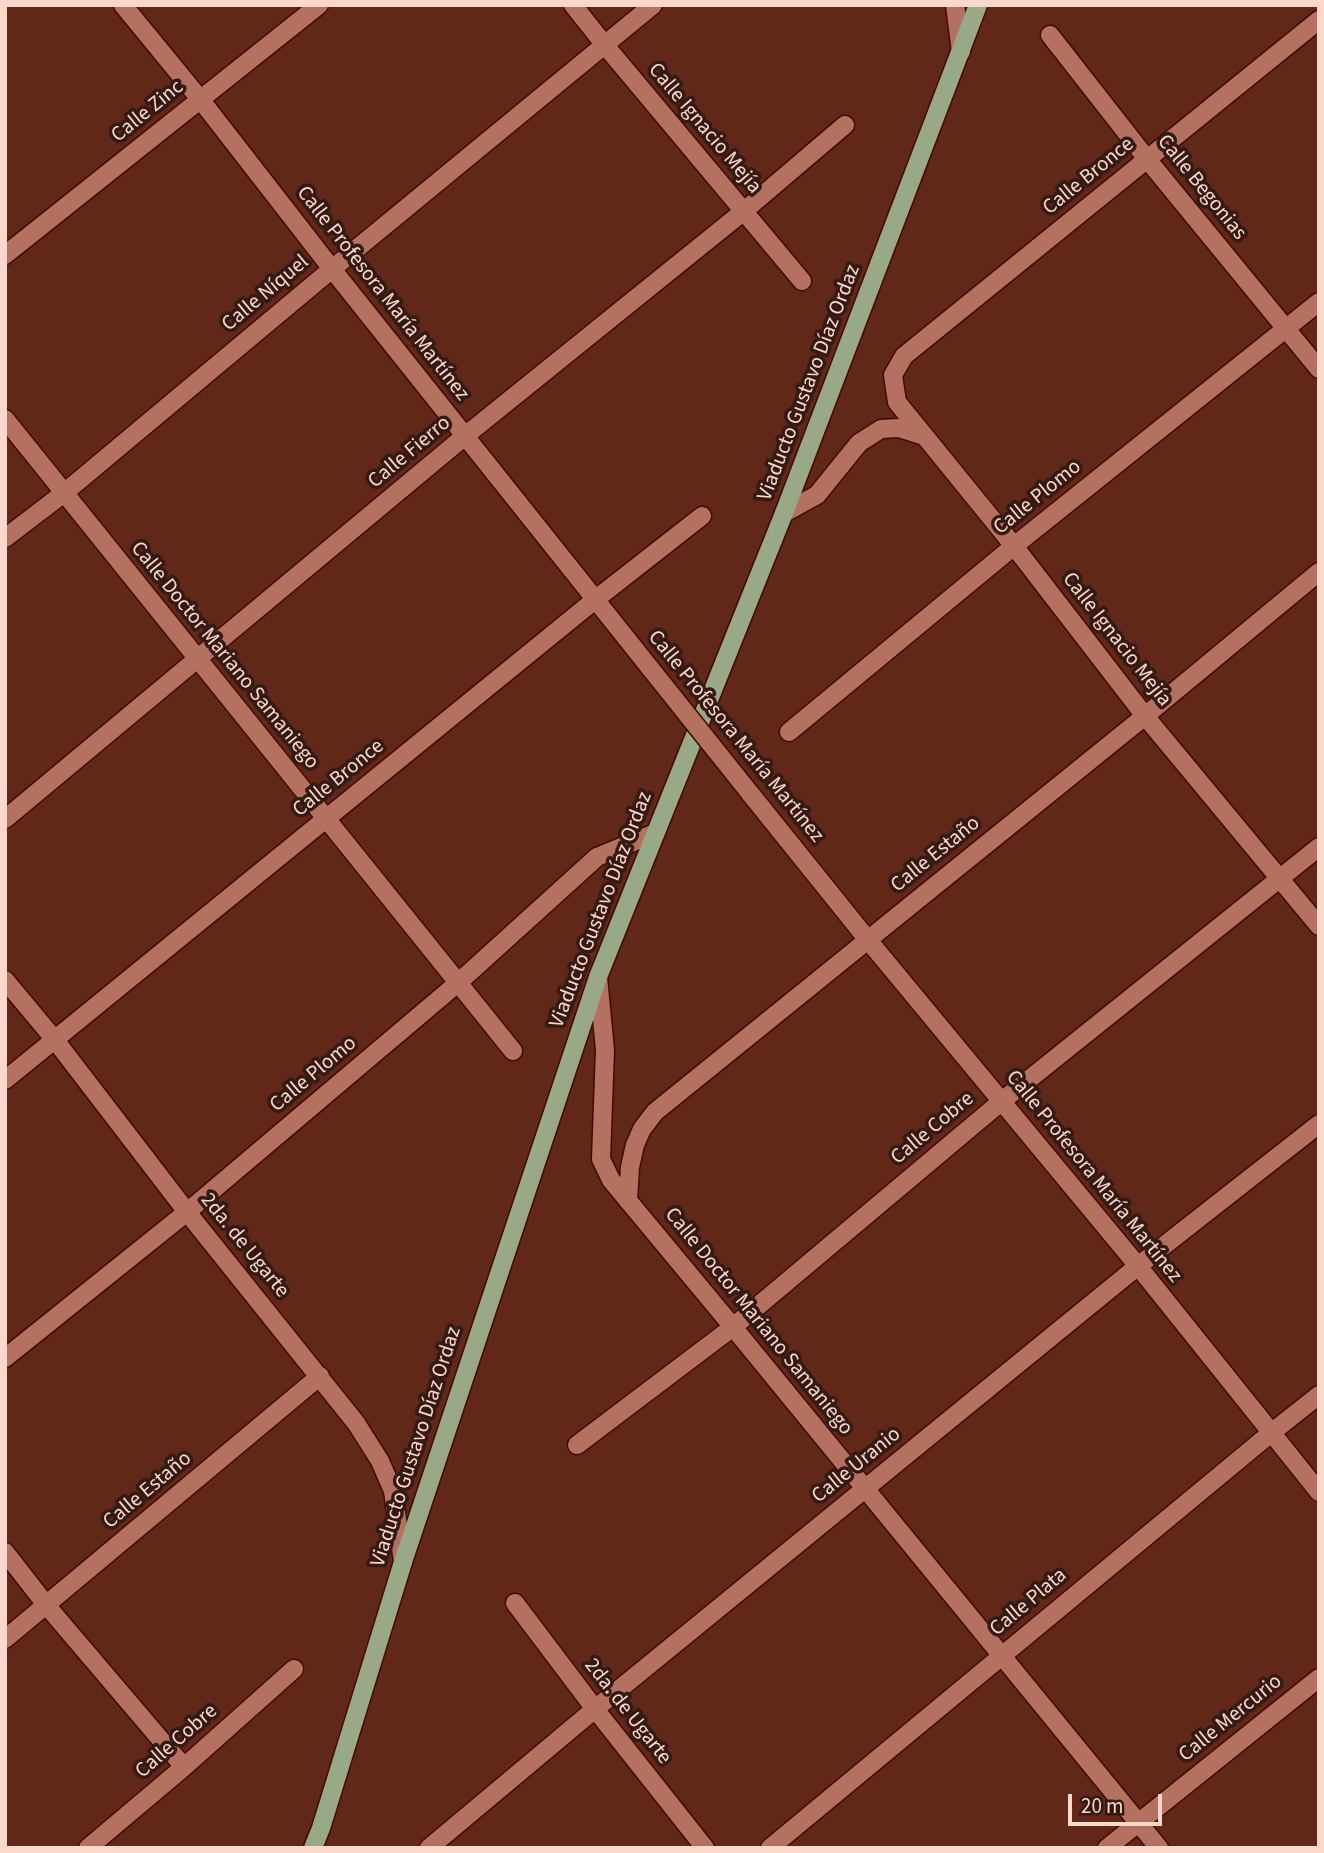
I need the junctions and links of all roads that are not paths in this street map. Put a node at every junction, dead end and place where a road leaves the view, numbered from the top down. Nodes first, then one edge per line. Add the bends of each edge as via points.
1 (123, 5) edge
2 (319, 5) edge
3 (573, 5) edge
4 (653, 5) edge
5 (955, 5) edge
6 (978, 5) edge
7 (1319, 20) edge
8 (1050, 36) dead end
9 (604, 44) junction
10 (961, 52) junction
11 (200, 99) junction
12 (845, 125) dead end
13 (1147, 159) junction
14 (744, 211) junction
15 (5, 256) edge
16 (332, 269) junction
17 (802, 281) dead end
18 (1319, 302) edge
19 (1286, 328) junction
20 (1319, 369) edge
21 (893, 375) joint
22 (5, 419) edge
23 (466, 436) junction
24 (924, 436) junction
25 (64, 493) junction
26 (784, 513) junction
27 (702, 516) dead end
28 (5, 538) edge
29 (1014, 546) junction
30 (1319, 572) edge
31 (596, 599) junction
32 (198, 659) junction
33 (1145, 716) junction
34 (789, 732) dead end
35 (5, 819) edge
36 (327, 819) junction
37 (654, 833) junction
38 (1319, 848) edge
39 (1280, 878) junction
40 (1319, 926) edge
41 (868, 940) junction
42 (598, 977) junction
43 (5, 980) edge
44 (458, 982) junction
45 (55, 1040) junction
46 (513, 1051) dead end
47 (5, 1080) edge
48 (1002, 1101) junction
49 (1319, 1124) edge
50 (628, 1201) junction
51 (187, 1212) junction
52 (1138, 1266) junction
53 (733, 1327) junction
54 (5, 1358) edge
55 (320, 1376) junction
56 (1319, 1395) edge
57 (1271, 1433) junction
58 (577, 1445) dead end
59 (865, 1488) junction
60 (1319, 1492) edge
61 (5, 1552) edge
62 (403, 1562) junction
63 (515, 1603) dead end
64 (47, 1606) junction
65 (5, 1639) edge
66 (1001, 1656) junction
67 (294, 1669) dead end
68 (1319, 1678) edge
69 (595, 1709) junction
70 (184, 1768) junction
71 (1139, 1822) junction
72 (88, 1848) edge
73 (313, 1848) edge
74 (429, 1848) edge
75 (705, 1848) edge
76 (770, 1848) edge
77 (1107, 1848) edge
78 (1159, 1848) edge

1 - 11 street, Calle Profesora María Martínez
2 - 11 street, Calle Zinc
3 - 9 street, Calle Ignacio Mejía
4 - 9 street, Calle Níquel
5 - 10 street
6 - 10 main road, Viaducto Gustavo Díaz Ordaz
7 - 13 street, Calle Bronce
8 - 13 street, Calle Begonias
9 - 14 street, Calle Ignacio Mejía
9 - 16 street, Calle Níquel
10 - 26 main road, Viaducto Gustavo Díaz Ordaz
11 - 15 street, Calle Zinc
11 - 16 street, Calle Profesora María Martínez
12 - 14 street, Calle Fierro
13 - 19 street, Calle Begonias
13 - 21 street, Calle Bronce via 904,356
14 - 17 street, Calle Ignacio Mejía
14 - 23 street, Calle Fierro
16 - 23 street, Calle Profesora María Martínez
16 - 25 street, Calle Níquel
18 - 19 street, Calle Plomo
19 - 20 street, Calle Begonias
19 - 29 street, Calle Plomo
21 - 24 street, Calle Ignacio Mejía via 898,402
22 - 25 street, Calle Doctor Mariano Samaniego
23 - 31 street, Calle Profesora María Martínez
23 - 32 street, Calle Fierro
24 - 26 street via 899,428 881,429 859,443 817,495
24 - 29 street, Calle Ignacio Mejía
25 - 28 street, Calle Níquel
25 - 32 street, Calle Doctor Mariano Samaniego
26 - 37 main road, Viaducto Gustavo Díaz Ordaz
27 - 31 street, Calle Bronce
29 - 33 street, Calle Ignacio Mejía
29 - 34 street, Calle Plomo
30 - 33 street, Calle Estaño
31 - 36 street, Calle Bronce
31 - 41 street, Calle Profesora María Martínez, bridge
32 - 35 street, Calle Fierro
32 - 36 street, Calle Doctor Mariano Samaniego
33 - 39 street, Calle Ignacio Mejía
33 - 41 street, Calle Estaño
36 - 44 street, Calle Doctor Mariano Samaniego
36 - 45 street, Calle Bronce
37 - 42 main road, Viaducto Gustavo Díaz Ordaz
37 - 44 street, Calle Plomo via 597,858
38 - 39 street, Calle Cobre
39 - 40 street, Calle Ignacio Mejía
39 - 48 street, Calle Cobre
41 - 48 street, Calle Profesora María Martínez
41 - 50 street, Calle Estaño via 655,1112 635,1145
42 - 50 street, Calle Doctor Mariano Samaniego via 605,1050 601,1159
42 - 62 main road, Viaducto Gustavo Díaz Ordaz
43 - 45 street, 2da. de Ugarte
44 - 46 street, Calle Doctor Mariano Samaniego
44 - 51 street, Calle Plomo
45 - 47 street, Calle Bronce
45 - 51 street, 2da. de Ugarte
48 - 52 street, Calle Profesora María Martínez
48 - 53 street, Calle Cobre
49 - 52 street, Calle Uranio
50 - 53 street, Calle Doctor Mariano Samaniego
51 - 54 street, Calle Plomo
51 - 55 street, 2da. de Ugarte
52 - 57 street, Calle Profesora María Martínez
52 - 59 street, Calle Uranio
53 - 58 street, Calle Cobre
53 - 59 street, Calle Doctor Mariano Samaniego
55 - 62 street, 2da. de Ugarte via 380,1461 393,1491
55 - 64 street, Calle Estaño
56 - 57 street, Calle Plata
57 - 60 street, Calle Profesora María Martínez
57 - 66 street, Calle Plata
59 - 66 street, Calle Doctor Mariano Samaniego
59 - 69 street, Calle Uranio
61 - 64 street
62 - 73 main road, Viaducto Gustavo Díaz Ordaz
63 - 69 street, 2da. de Ugarte
64 - 65 street, Calle Estaño
64 - 70 street
66 - 71 street, Calle Doctor Mariano Samaniego
66 - 76 street, Calle Plata
67 - 70 street, Calle Cobre
68 - 71 street, Calle Mercurio
69 - 74 street, Calle Uranio
69 - 75 street, 2da. de Ugarte
70 - 72 street, Calle Cobre
71 - 77 street, Calle Mercurio
71 - 78 street, Calle Doctor Mariano Samaniego

